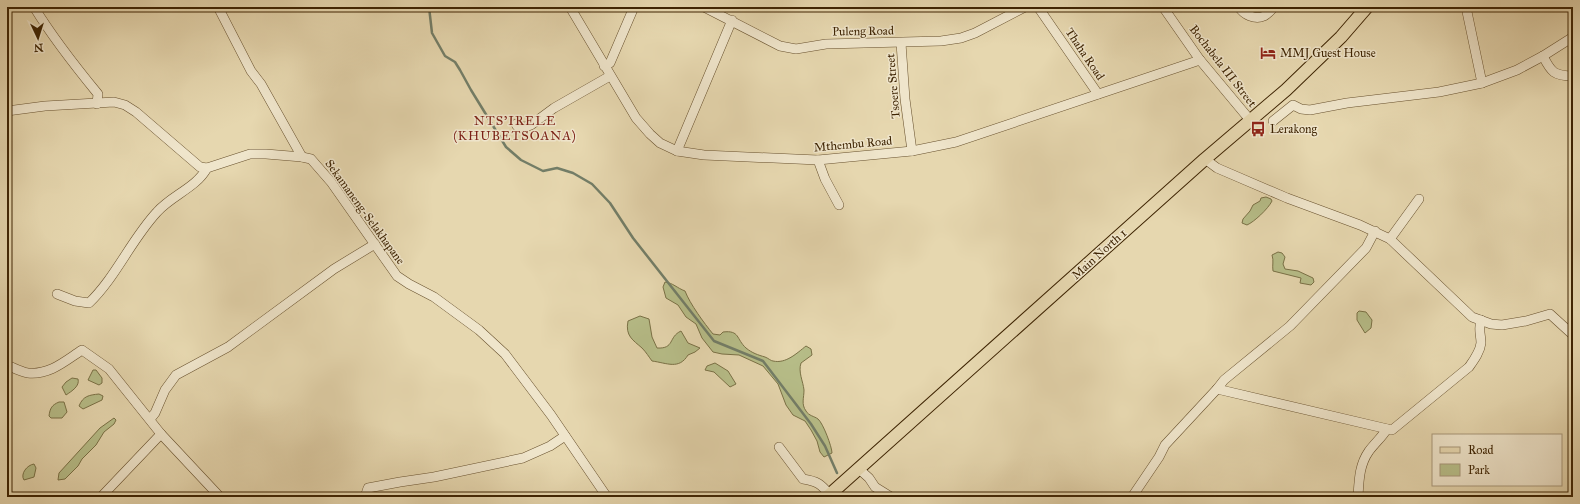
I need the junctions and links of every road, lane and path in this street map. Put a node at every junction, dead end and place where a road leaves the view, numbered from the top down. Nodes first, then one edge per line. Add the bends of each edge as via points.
1 (34, 7) edge
2 (218, 7) edge
3 (570, 7) edge
4 (634, 7) edge
5 (704, 7) edge
6 (1025, 7) edge
7 (1038, 7) edge
8 (1163, 7) edge
9 (1238, 7) edge
10 (1274, 7) edge
11 (1367, 7) edge
12 (1466, 7) edge
13 (732, 20) junction
14 (1573, 37) edge
15 (901, 43) junction
16 (1543, 56) junction
17 (1200, 60) junction
18 (604, 66) junction
19 (610, 76) junction
20 (1573, 76) edge
21 (1482, 83) junction
22 (1098, 94) junction
23 (1276, 99) junction
24 (97, 104) junction
25 (7, 111) edge
26 (1287, 111) junction
27 (1250, 120) junction
28 (1273, 121) dead end
29 (516, 124) dead end
30 (677, 151) junction
31 (912, 151) junction
32 (302, 157) junction
33 (1205, 159) junction
34 (818, 160) junction
35 (207, 168) junction
36 (1419, 199) dead end
37 (839, 205) dead end
38 (1375, 232) junction
39 (1390, 239) junction
40 (375, 244) junction
41 (57, 294) dead end
42 (1481, 320) junction
43 (1573, 335) edge
44 (7, 365) edge
45 (1217, 389) junction
46 (150, 419) junction
47 (1387, 429) junction
48 (161, 434) junction
49 (565, 436) junction
50 (779, 447) dead end
51 (858, 469) junction
52 (829, 496) edge
53 (101, 497) edge
54 (220, 497) edge
55 (365, 497) edge
56 (607, 497) edge
57 (892, 497) edge
58 (1132, 497) edge
59 (1358, 497) edge

1 - 24 street via 71,61 98,94
2 - 32 street via 251,71
3 - 18 street, Mthembu Road
4 - 18 street via 610,63
5 - 13 street, Puleng Road
6 - 15 street, Puleng Road via 962,38
7 - 22 street, Thaha Road
8 - 17 street, Bochabela III Street
9 - 10 street via 1242,12 1254,17 1264,16
11 - 23 main road, Main North 1 via 1341,37
12 - 21 street
13 - 15 street, Puleng Road via 780,46 796,49 826,44
13 - 30 street
14 - 16 street
15 - 31 street, Tsoere Street
16 - 20 street via 1555,74
16 - 21 street via 1517,70
17 - 22 street, Mthembu Road
17 - 27 street, Bochabela III Street
18 - 19 street, Mthembu Road
19 - 29 street via 554,108 531,125 525,127
19 - 30 street, Mthembu Road via 636,118 650,134 660,143
21 - 26 street via 1439,92 1310,110 1293,105
22 - 31 street, Mthembu Road via 956,142
23 - 26 street
23 - 27 main road, Main North 1
24 - 25 street via 45,106
24 - 35 street via 114,102 125,105 172,141 200,167
26 - 28 street
27 - 33 main road, Main North 1
30 - 34 street, Mthembu Road via 704,155
31 - 34 street, Mthembu Road
32 - 35 street, Sekamaneng-Selakhapane via 250,154
32 - 40 street, Sekamaneng-Selakhapane via 311,159 331,182
33 - 38 street via 1217,168
33 - 51 main road, Main North 1
34 - 37 street
35 - 41 street via 194,184 157,212 99,293 89,303
36 - 39 street
38 - 39 street
38 - 45 street via 1366,248 1290,326 1224,380
39 - 42 street via 1472,317
40 - 46 street via 334,269 228,346 176,375
40 - 49 street, Sekamaneng-Selakhapane via 397,276 434,297 506,354
42 - 43 street via 1502,325 1526,322 1550,314
42 - 47 street via 1481,343 1476,358 1469,367 1392,430
44 - 46 street via 28,373 46,371 82,350 109,369
45 - 47 street
45 - 58 street via 1166,445
46 - 48 street
47 - 59 street via 1363,462
48 - 53 street
48 - 54 street
49 - 55 street via 523,458 434,478 368,488
49 - 56 street, Sekamaneng-Selakhapane
50 - 52 street via 803,479 815,481
51 - 52 main road, Main North 1
51 - 57 street via 875,487

